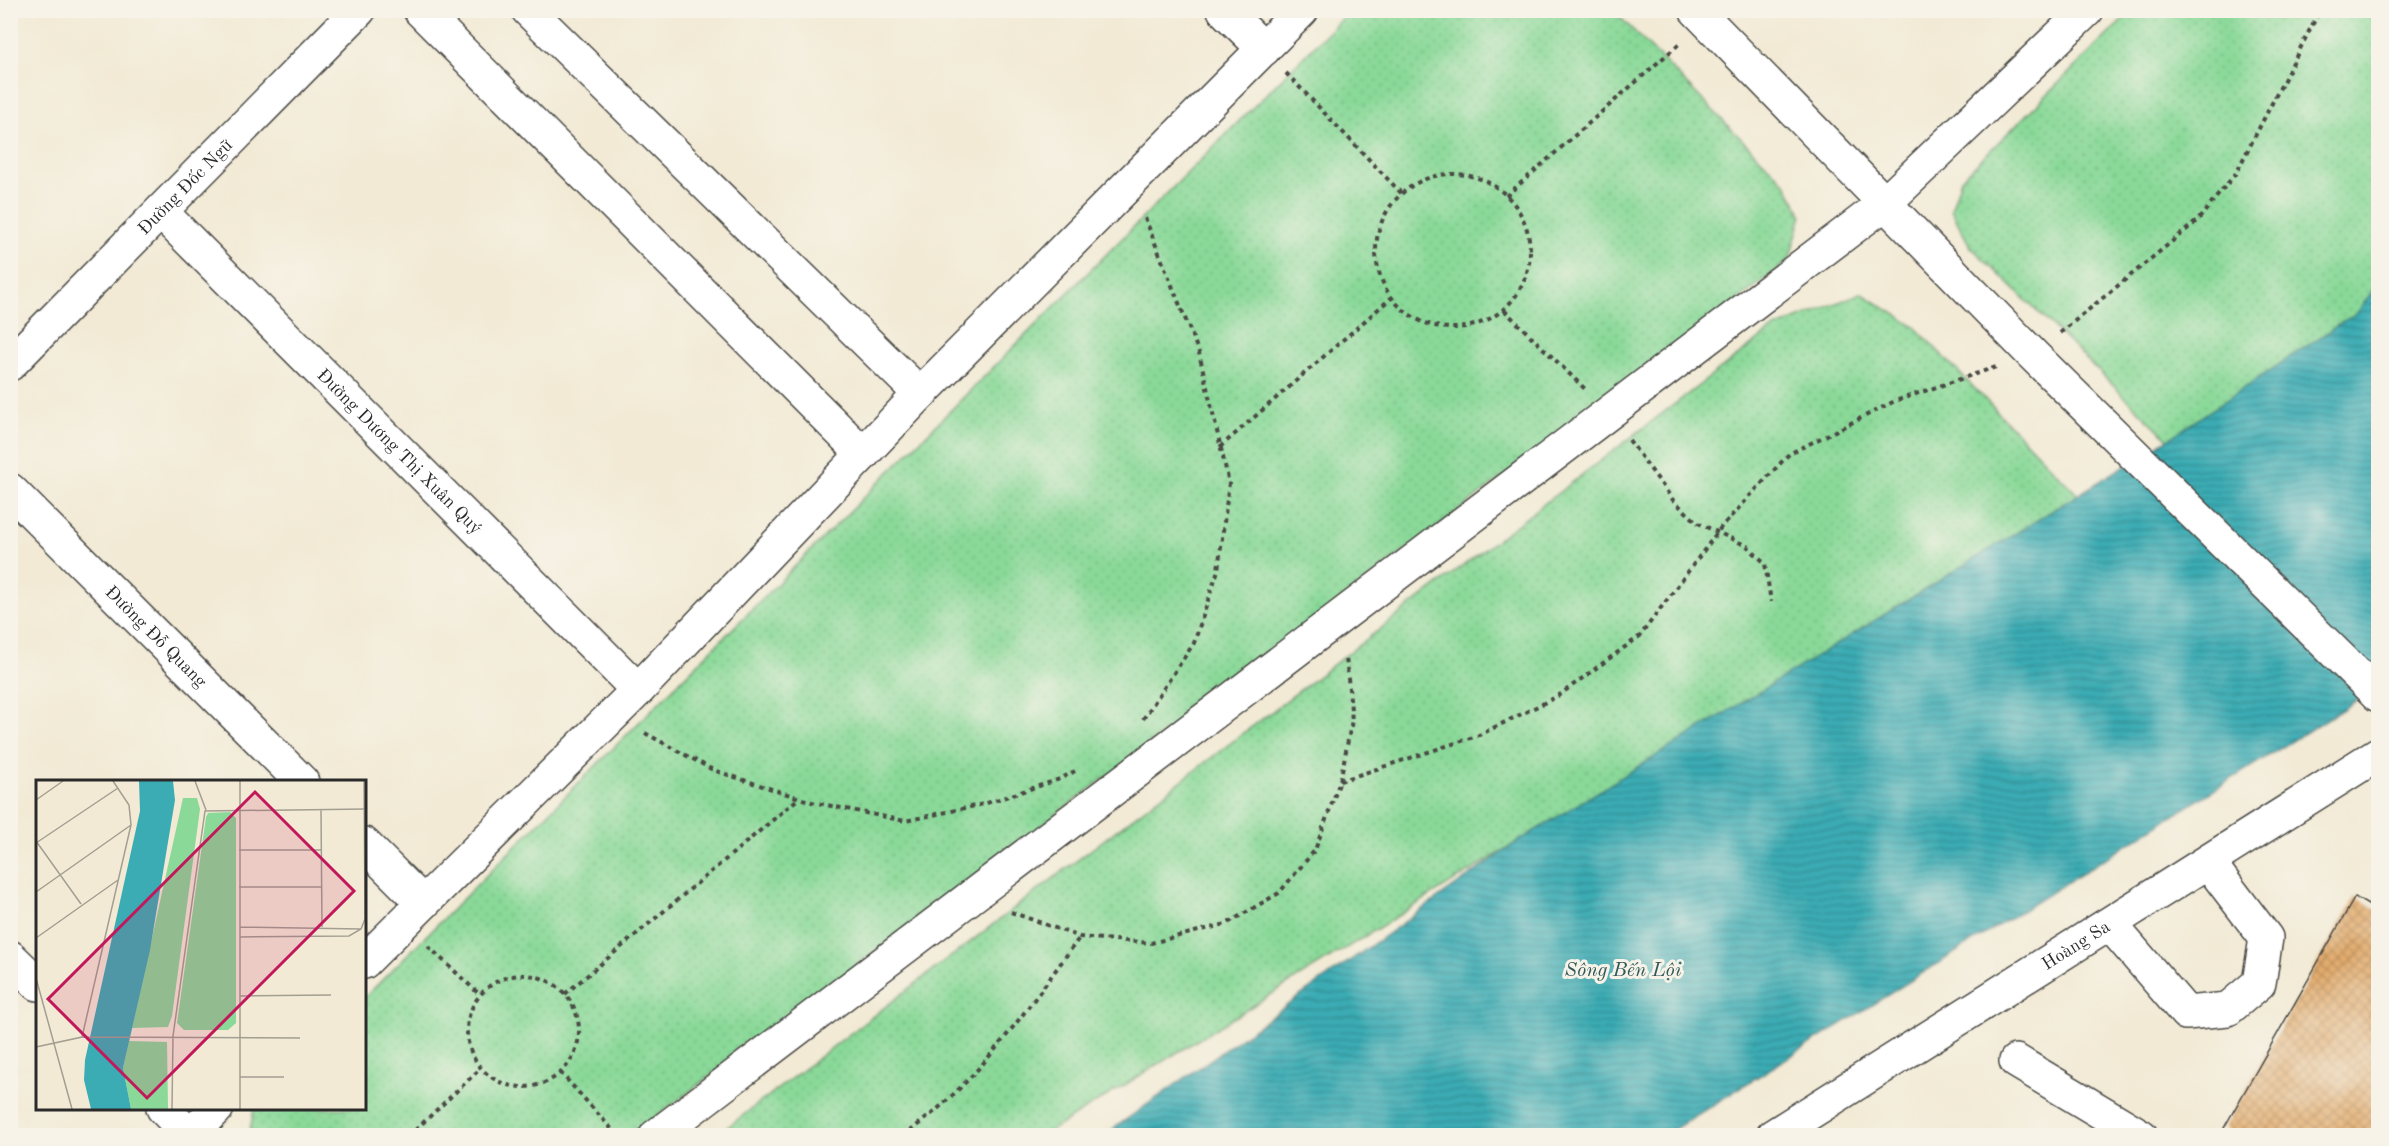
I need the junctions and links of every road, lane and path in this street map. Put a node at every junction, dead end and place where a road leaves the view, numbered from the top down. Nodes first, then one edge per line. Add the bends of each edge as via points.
1 (359, 10) edge
2 (420, 10) edge
3 (528, 10) edge
4 (1224, 10) edge
5 (1302, 10) edge
6 (2087, 10) edge
7 (2320, 10) edge
8 (1701, 16) edge
9 (1264, 49) junction
10 (1131, 183) junction
11 (1402, 194) junction
12 (1506, 196) junction
13 (1884, 204) junction
14 (160, 212) junction
15 (1391, 298) junction
16 (1504, 310) junction
17 (2033, 355) junction
18 (10, 364) edge
19 (920, 394) junction
20 (1610, 413) junction
21 (1220, 447) junction
22 (863, 454) junction
23 (10, 490) edge
24 (1718, 532) junction
25 (1772, 602) dead end
26 (1342, 616) junction
27 (638, 690) junction
28 (2379, 695) edge
29 (613, 715) junction
30 (1140, 722) dead end
31 (2379, 754) edge
32 (1079, 769) dead end
33 (300, 780) edge
34 (1340, 781) junction
35 (799, 798) junction
36 (366, 847) edge
37 (2208, 862) junction
38 (970, 898) junction
39 (413, 913) junction
40 (2110, 924) junction
41 (1080, 937) junction
42 (10, 957) edge
43 (366, 960) edge
44 (36, 982) edge
45 (565, 994) junction
46 (480, 995) junction
47 (2016, 1061) dead end
48 (481, 1068) junction
49 (560, 1072) junction
50 (165, 1110) edge
51 (215, 1110) edge
52 (190, 1136) edge
53 (409, 1136) edge
54 (618, 1136) edge
55 (656, 1136) edge
56 (902, 1136) edge
57 (1773, 1136) edge
58 (2141, 1136) edge

1 - 14 street, Đường Đốc Ngữ
2 - 22 street
3 - 19 street
4 - 9 street
5 - 9 street
6 - 13 street
7 - 17 path via 2236,173 2197,221
8 - 12 path
8 - 13 street
9 - 10 street
9 - 11 path
10 - 19 street
10 - 21 path via 1199,353
11 - 12 path via 1435,176 1460,174 1485,182
11 - 15 path via 1380,225 1375,250 1379,275
12 - 16 path via 1521,216 1530,240 1529,266 1521,290
13 - 17 street
13 - 20 street
14 - 18 street, Đường Đốc Ngữ
14 - 27 street, Đường Dương Thị Xuân Quý
15 - 16 path via 1409,316 1433,326 1458,329 1483,323
15 - 21 path
16 - 20 path
17 - 24 path via 1895,401 1789,454
17 - 28 street
19 - 22 street
20 - 24 path via 1673,500 1698,523
20 - 26 street
21 - 30 path via 1228,483 1218,570 1194,643
22 - 27 street
23 - 33 street, Đường Đỗ Quang
24 - 25 path via 1747,546 1765,563
24 - 34 path via 1640,636 1558,696 1477,736
26 - 34 path via 1352,720
26 - 38 street
27 - 29 street
29 - 35 path via 713,770
29 - 39 street
31 - 37 street, Hoàng Sa
32 - 35 path via 984,804 905,821
34 - 41 path via 1316,850 1279,893 1244,914 1226,924 1150,943
35 - 45 path
36 - 39 street
37 - 40 street, Hoàng Sa
37 - 40 street via 2266,938 2259,983 2228,1009 2186,1013
38 - 41 path
38 - 55 street
39 - 43 street
39 - 46 path
40 - 57 street, Hoàng Sa
41 - 56 path via 996,1050 926,1120
42 - 44 street
45 - 46 path via 535,976 517,975 500,979
45 - 49 path via 575,1011 579,1030 576,1049
46 - 48 path via 468,1018 467,1036 471,1053
47 - 58 street
48 - 49 path via 496,1081 515,1086 535,1086
48 - 53 path
49 - 54 path
50 - 52 street
51 - 52 street

